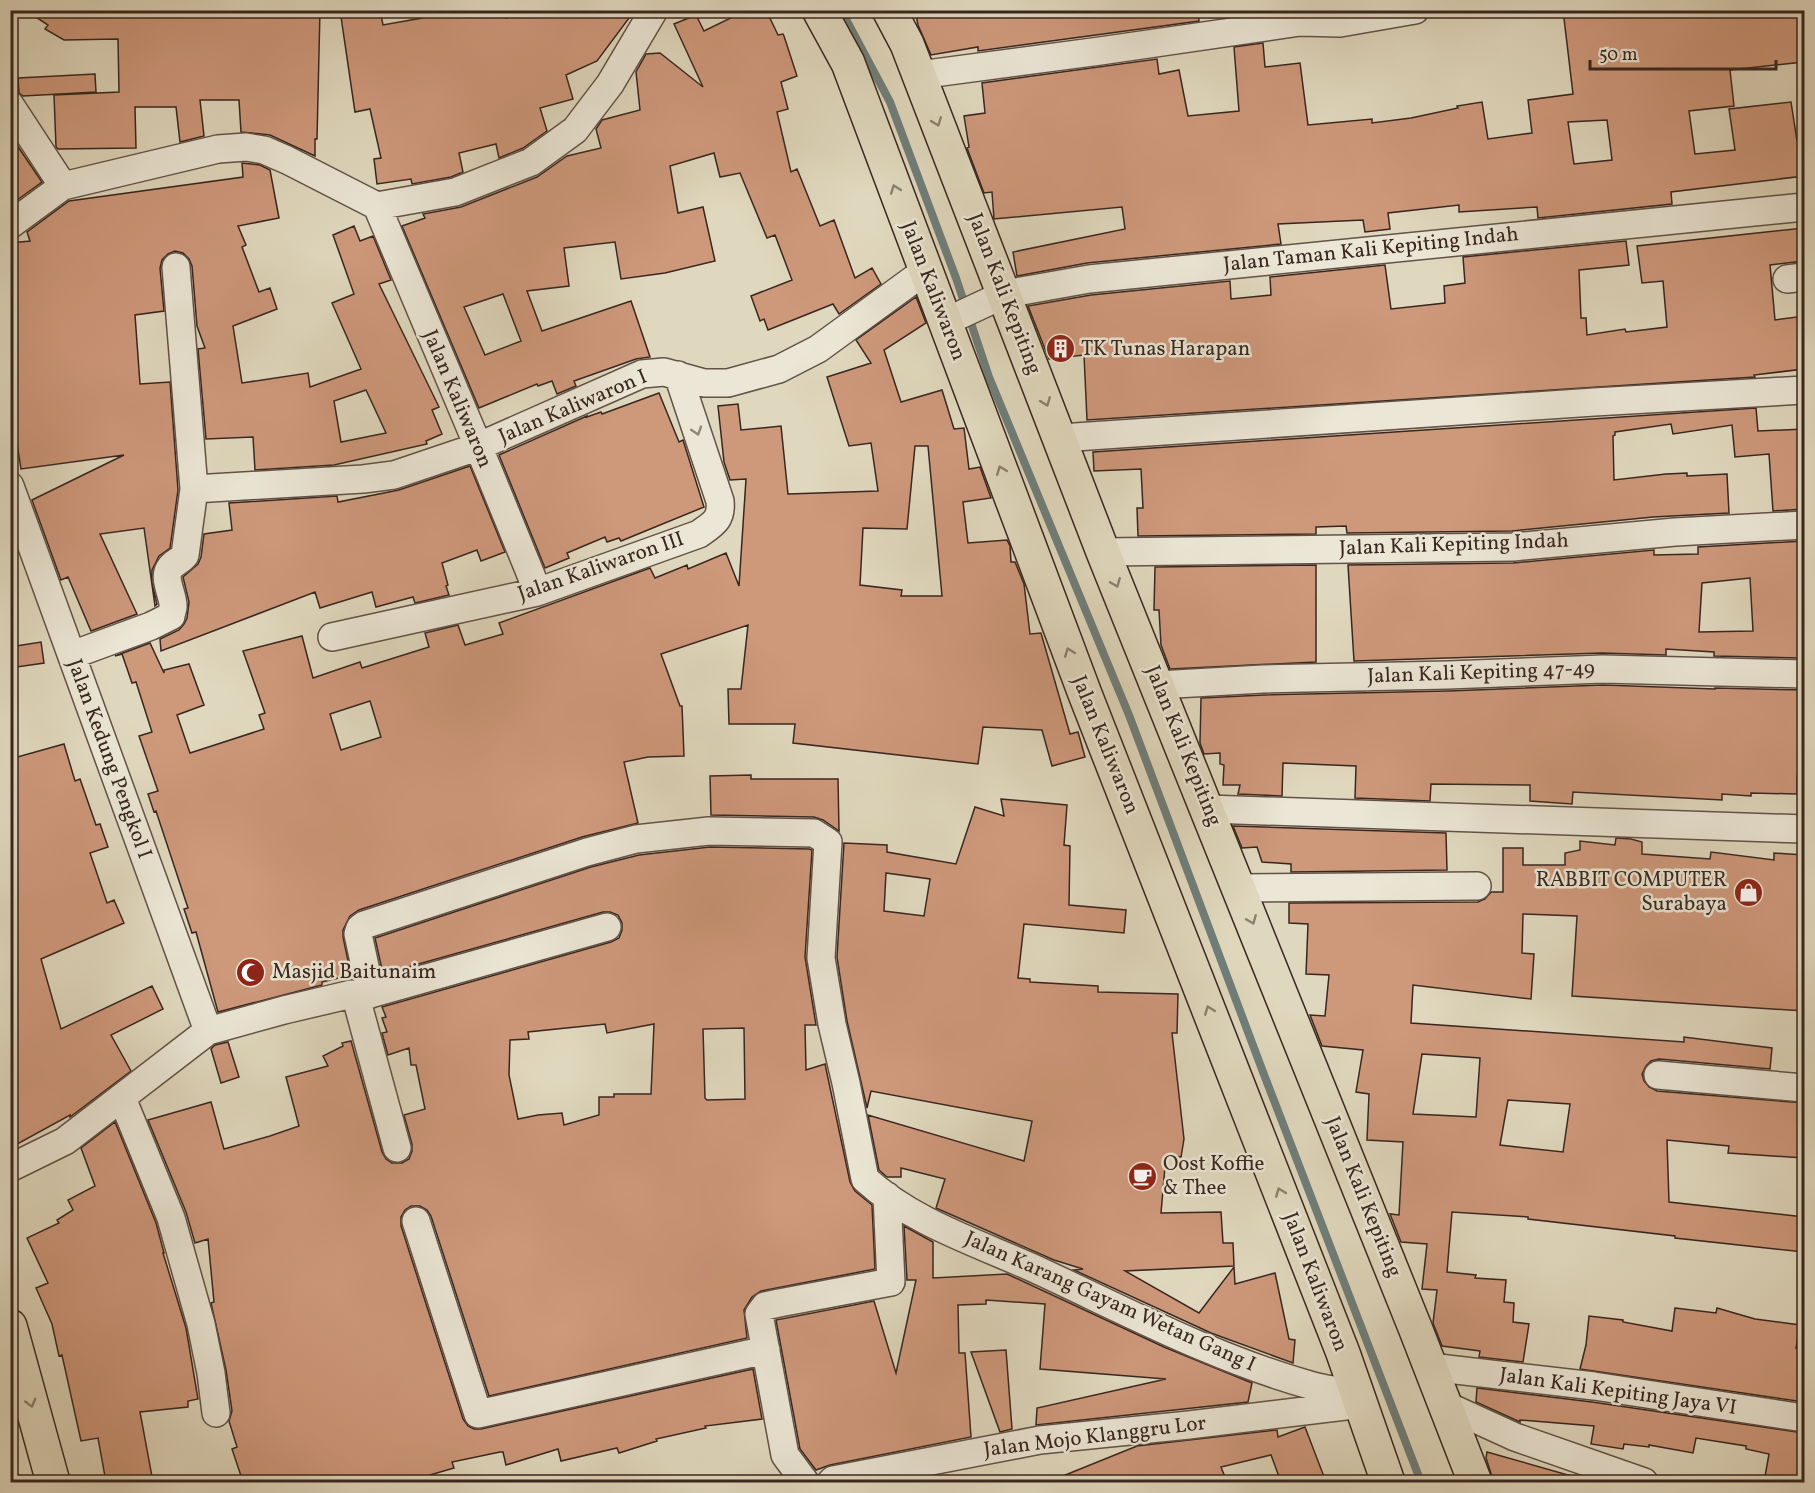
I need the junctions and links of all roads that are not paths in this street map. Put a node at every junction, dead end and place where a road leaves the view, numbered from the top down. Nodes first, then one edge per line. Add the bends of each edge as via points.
1 (654, 10) edge
2 (819, 10) edge
3 (889, 10) edge
4 (1415, 10) edge
5 (919, 75) junction
6 (10, 105) edge
7 (63, 186) junction
8 (376, 206) junction
9 (1804, 207) edge
10 (10, 225) edge
11 (176, 267) dead end
12 (925, 271) junction
13 (1002, 295) junction
14 (951, 319) junction
15 (678, 375) junction
16 (1804, 390) edge
17 (1060, 438) junction
18 (477, 447) junction
19 (10, 486) edge
20 (194, 489) junction
21 (1804, 525) edge
22 (1104, 552) junction
23 (537, 592) junction
24 (332, 637) dead end
25 (72, 655) junction
26 (1804, 674) edge
27 (1158, 685) junction
28 (1208, 809) junction
29 (1804, 829) edge
30 (1477, 886) dead end
31 (1239, 888) junction
32 (608, 927) dead end
33 (363, 996) junction
34 (208, 1031) junction
35 (1658, 1075) dead end
36 (1804, 1088) edge
37 (122, 1098) junction
38 (397, 1148) dead end
39 (10, 1168) edge
40 (894, 1202) junction
41 (417, 1221) dead end
42 (10, 1326) edge
43 (766, 1350) junction
44 (1430, 1367) junction
45 (1360, 1398) junction
46 (1445, 1406) junction
47 (216, 1413) dead end
48 (1804, 1418) edge
49 (53, 1482) edge
50 (805, 1482) edge
51 (831, 1482) edge
52 (1388, 1482) edge
53 (1475, 1482) edge
54 (1644, 1482) edge

1 - 8 street via 610,84 575,130 531,162 455,192
12 -> 2 main road, Jalan Kaliwaron via 848,63
3 - 5 main road, Jalan Kali Kepiting
4 - 5 street via 1340,23 1300,22
5 -> 13 main road, Jalan Kali Kepiting
6 - 7 street
7 - 8 street via 218,149 246,147 287,160
7 - 10 street
8 - 18 street, Jalan Kaliwaron
9 - 13 street, Jalan Taman Kali Kepiting Indah via 1089,279
11 - 20 street
12 - 14 main road, Jalan Kaliwaron
12 - 15 street, Jalan Kaliwaron I via 818,349 778,369 728,382 704,383
13 - 14 street, Jalan Taman Kali Kepiting Indah
13 -> 17 main road, Jalan Kali Kepiting
45 -> 14 main road, Jalan Kaliwaron via 1085,694
15 - 18 street, Jalan Kaliwaron I via 642,374
15 -> 23 street, Jalan Kaliwaron III via 720,501 718,519 699,534
16 - 17 street
17 - 22 main road, Jalan Kali Kepiting
18 - 20 street, Jalan Kaliwaron I via 394,475
18 - 23 street, Jalan Kaliwaron
19 - 25 street, Jalan Kedung Pengkol I
20 - 25 street via 184,559 168,571 174,608 171,616
21 - 22 street, Jalan Kali Kepiting Indah via 1513,547
22 -> 27 main road, Jalan Kali Kepiting
23 - 24 street, Jalan Kaliwaron III
25 - 34 street, Jalan Kedung Pengkol I
26 - 27 street, Jalan Kali Kepiting 47-49 via 1603,669
27 - 28 main road, Jalan Kali Kepiting
28 - 29 street
28 - 31 main road, Jalan Kali Kepiting
30 - 31 street
31 -> 44 main road, Jalan Kali Kepiting
32 - 33 street
33 - 34 street via 352,994
33 - 38 street
33 - 40 street, Jalan Karang Gayam Wetan Gang I via 358,934 364,925 636,839 709,831 814,833 828,842 821,958 865,1179
34 - 37 street
35 - 36 street
37 - 39 street via 65,1142
37 - 47 street via 171,1218 201,1324
40 - 43 street via 891,1282 765,1306 759,1314
40 - 45 street, Jalan Karang Gayam Wetan Gang I via 961,1237 1191,1342 1315,1387
41 - 43 street via 478,1414
42 -> 49 main road
43 - 50 street via 785,1455
44 - 46 main road, Jalan Kali Kepiting
44 - 48 street, Jalan Kali Kepiting Jaya VI via 1594,1386
45 - 51 street, Jalan Mojo Klanggru Lor via 1189,1425 1040,1440
45 - 52 main road, Jalan Kaliwaron
46 - 53 main road, Jalan Kali Kepiting
46 - 54 street via 1515,1437

